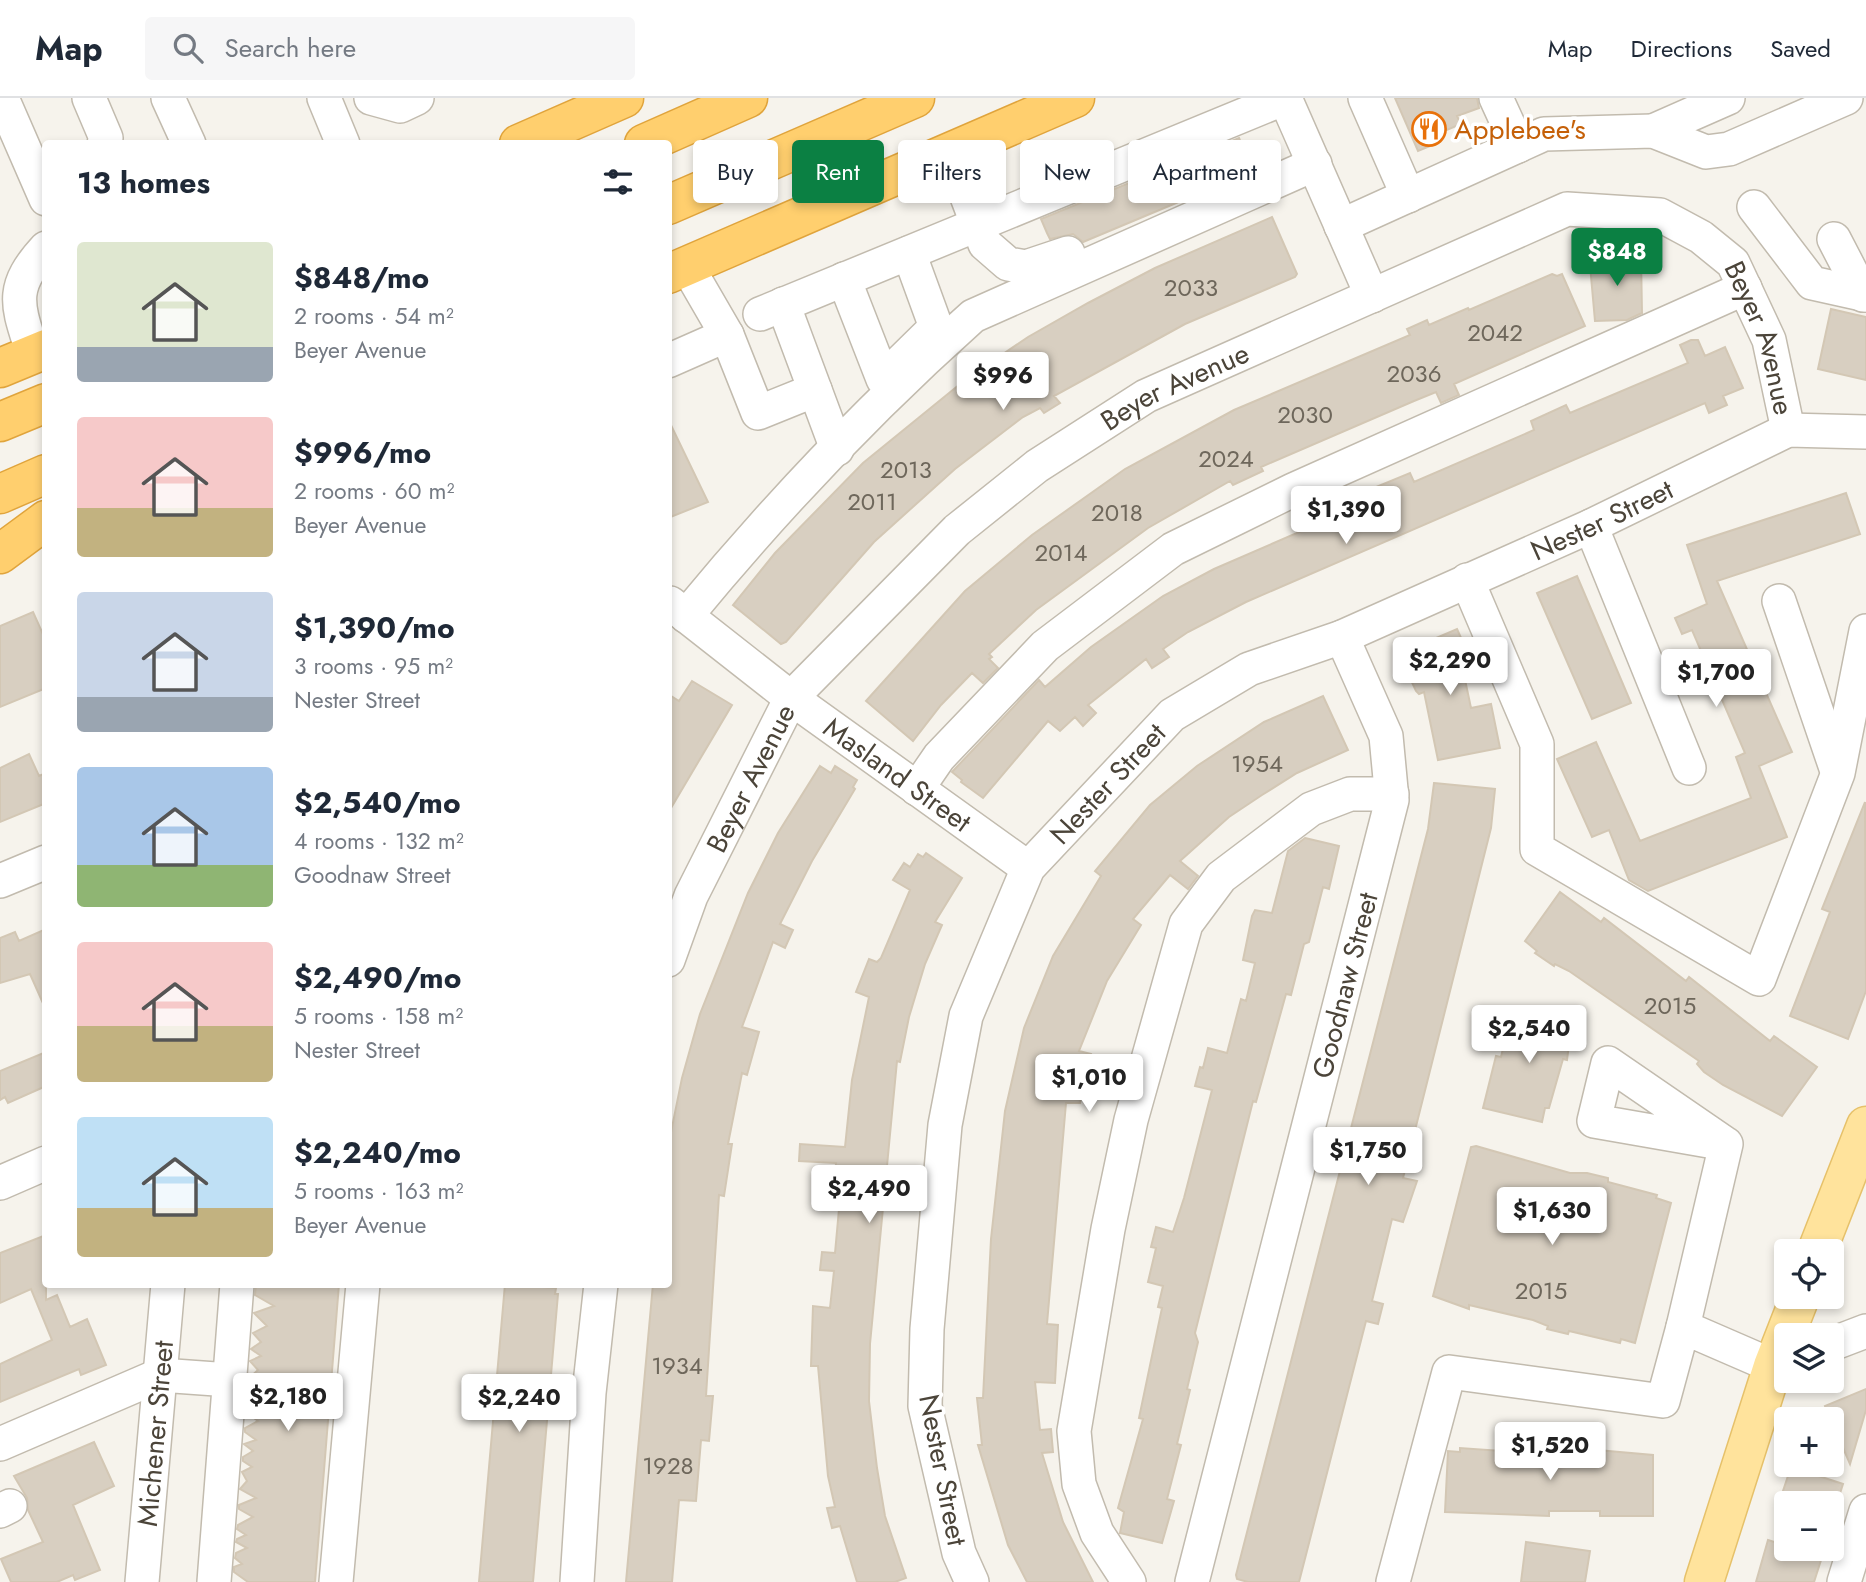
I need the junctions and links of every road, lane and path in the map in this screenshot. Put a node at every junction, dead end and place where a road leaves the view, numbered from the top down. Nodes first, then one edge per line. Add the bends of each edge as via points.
1 (2, 98) edge
2 (89, 98) edge
3 (168, 98) edge
4 (324, 98) edge
5 (371, 98) edge
6 (417, 98) edge
7 (624, 98) edge
8 (748, 98) edge
9 (915, 98) edge
10 (1075, 98) edge
11 (1285, 98) edge
12 (1366, 98) edge
13 (1496, 98) edge
14 (1728, 98) edge
15 (1840, 99) edge
16 (1653, 131) junction
17 (105, 140) edge
18 (187, 140) edge
19 (341, 140) edge
20 (528, 140) edge
21 (652, 140) edge
22 (978, 140) edge
23 (1518, 146) junction
24 (1312, 159) junction
25 (898, 175) edge
26 (42, 186) edge
27 (1408, 196) junction
28 (672, 203) edge
29 (971, 203) edge
30 (1754, 207) dead end
31 (979, 224) junction
32 (1341, 226) junction
33 (1834, 239) dead end
34 (42, 252) edge
35 (909, 253) junction
36 (678, 270) edge
37 (844, 279) junction
38 (1745, 288) junction
39 (1864, 295) edge
40 (1372, 296) junction
41 (727, 335) junction
42 (26, 357) edge
43 (672, 359) edge
44 (815, 390) junction
45 (42, 404) edge
46 (0, 422) edge
47 (1788, 430) junction
48 (1866, 432) edge
49 (837, 449) junction
50 (42, 476) edge
51 (0, 494) edge
52 (42, 523) edge
53 (1591, 526) junction
54 (42, 547) edge
55 (0, 554) edge
56 (0, 565) edge
57 (1467, 580) junction
58 (1779, 601) dead end
59 (677, 609) edge
60 (1866, 631) edge
61 (1342, 637) junction
62 (791, 698) junction
63 (1689, 768) dead end
64 (1838, 773) junction
65 (917, 789) junction
66 (1392, 794) junction
67 (42, 864) edge
68 (1028, 868) junction
69 (0, 881) edge
70 (672, 949) edge
71 (1866, 1126) edge
72 (1726, 1144) dead end
73 (42, 1165) edge
74 (0, 1183) edge
75 (1822, 1239) edge
76 (168, 1288) edge
77 (237, 1288) edge
78 (363, 1288) edge
79 (601, 1288) edge
80 (1684, 1327) junction
81 (1866, 1331) edge
82 (1844, 1339) edge
83 (1774, 1361) edge
84 (160, 1375) junction
85 (230, 1380) junction
86 (1774, 1380) edge
87 (0, 1444) edge
88 (1866, 1511) edge
89 (142, 1582) edge
90 (214, 1582) edge
91 (336, 1582) edge
92 (577, 1582) edge
93 (972, 1582) edge
94 (1129, 1582) edge
95 (1192, 1582) edge
96 (1393, 1582) edge
97 (1704, 1582) edge
98 (1844, 1582) edge

1 - 26 street
2 - 17 street
3 - 18 street
4 - 19 street
5 - 6 street via 400,106
7 - 20 highway
8 - 21 highway
9 - 28 highway
10 - 22 highway
11 - 24 street
11 - 31 street
12 - 27 street
13 - 23 street
14 - 16 street
15 - 16 street via 1729,149 1706,152
16 - 23 street via 1544,134
23 - 27 street
24 - 31 street via 1026,267 1008,264 985,244
24 - 32 street
24 - 49 street via 973,316
25 - 36 highway
27 - 32 street
29 - 31 street
30 - 39 street via 1812,283
31 - 35 street
32 - 40 street
33 - 39 street
34 - 42 street via 28,267 17,300
35 - 37 street
35 - 37 street via 936,327 883,379
36 - 41 street
37 - 44 street via 772,309
38 - 40 street, Beyer Avenue via 1733,263 1701,237 1660,215 1567,209
38 - 47 street, Beyer Avenue via 1769,340
38 - 65 street via 1293,490 1173,549 1045,646 939,757
40 - 62 street, Beyer Avenue via 1146,396 1037,466 957,530
41 - 43 street
41 - 44 street via 758,413
44 - 49 street
45 - 46 highway
47 - 48 street, Nester Street
47 - 53 street, Nester Street
49 - 59 street
50 - 51 highway
52 - 55 highway
53 - 57 street, Nester Street
53 - 63 street
54 - 56 highway
57 - 61 street, Nester Street
57 - 64 street via 1537,744 1537,849 1759,979
58 - 64 street
59 - 62 street, Masland Street
60 - 64 street
61 - 66 street, Goodnaw Street via 1386,736
61 - 68 street, Nester Street via 1250,669 1172,715
62 - 65 street, Masland Street
62 - 70 street, Beyer Avenue via 691,896
65 - 68 street, Masland Street
66 - 94 street via 1350,794 1311,809 1221,877 1186,924 1131,1120 1074,1431 1079,1484 1097,1533
66 - 95 street, Goodnaw Street
67 - 69 street
68 - 93 street, Nester Street via 966,1016 945,1125 927,1329 925,1406 959,1553
71 - 75 main road
72 - 80 street
73 - 74 street
76 - 84 street, Michener Street
77 - 85 street
78 - 91 street
79 - 92 street
80 - 83 street
80 - 96 street via 1663,1401 1449,1372
81 - 82 street
84 - 85 street
84 - 87 street
84 - 89 street, Michener Street
85 - 90 street
86 - 97 main road
88 - 98 street

